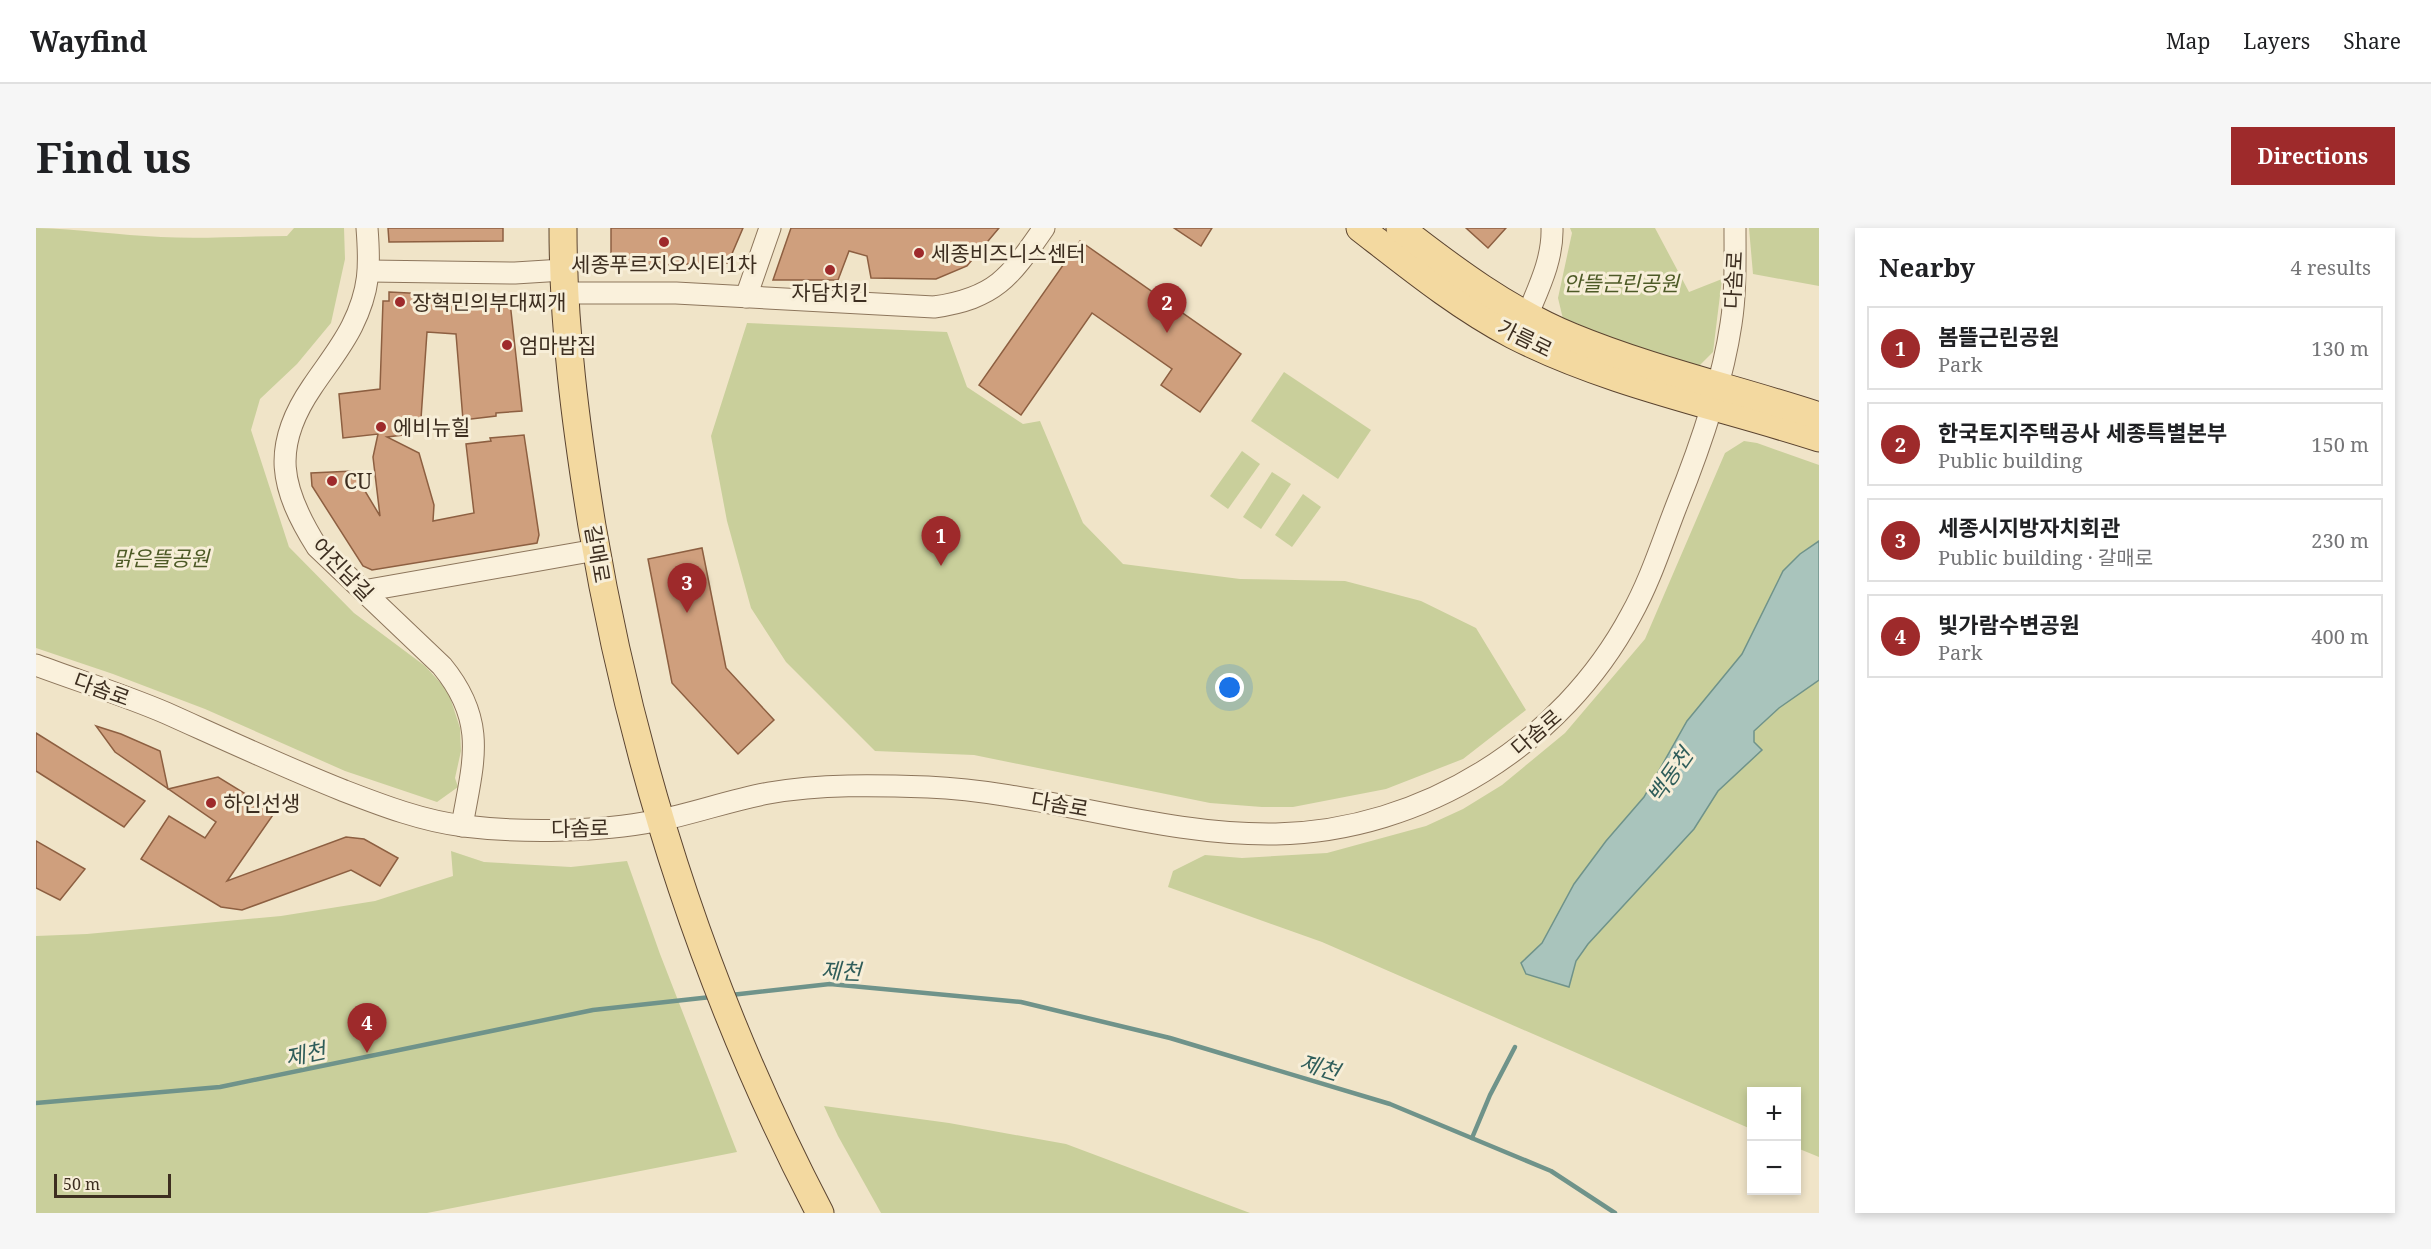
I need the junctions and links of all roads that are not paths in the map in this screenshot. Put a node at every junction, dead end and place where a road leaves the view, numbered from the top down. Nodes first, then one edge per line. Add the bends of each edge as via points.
1 (367, 228) edge
2 (563, 228) edge
3 (770, 228) edge
4 (1044, 228) edge
5 (1360, 228) edge
6 (1400, 228) edge
7 (1552, 228) edge
8 (1735, 228) edge
9 (369, 271) junction
10 (564, 281) junction
11 (746, 297) junction
12 (1527, 316) junction
13 (1713, 396) junction
14 (1819, 416) edge
15 (1819, 438) edge
16 (596, 550) junction
17 (363, 591) junction
18 (36, 665) edge
19 (659, 821) junction
20 (462, 826) junction
21 (820, 1213) edge

1 - 9 street, 어진남길
2 - 10 main road, 갈매로
3 - 11 street
4 - 11 street via 1015,270 992,290 955,304 934,307
5 - 13 main road, 가름로 via 1430,281 1515,335 1644,387
6 - 12 main road, 가름로 via 1442,261
7 - 12 street via 1547,267
8 - 13 street, 다솜로 via 1731,325
9 - 10 street via 515,273
9 - 17 street, 어진남길 via 352,326 311,388 292,422 285,445 285,473 291,499 304,526 317,547
10 - 11 street
10 - 16 main road, 갈매로 via 574,401
12 - 13 main road, 가름로
13 - 14 main road
13 - 15 main road
13 - 19 street, 다솜로 via 1701,445 1651,573 1606,657 1566,706 1501,762 1424,802 1382,817 1329,828 1268,834 1193,829 994,793 933,787 846,787 770,793
16 - 17 street
16 - 19 main road, 갈매로
17 - 20 street, 어진남길 via 442,666 465,700 475,748
18 - 20 street, 다솜로 via 158,710 392,810
19 - 20 street, 다솜로 via 609,829
19 - 21 main road, 갈매로 via 712,976 782,1140

